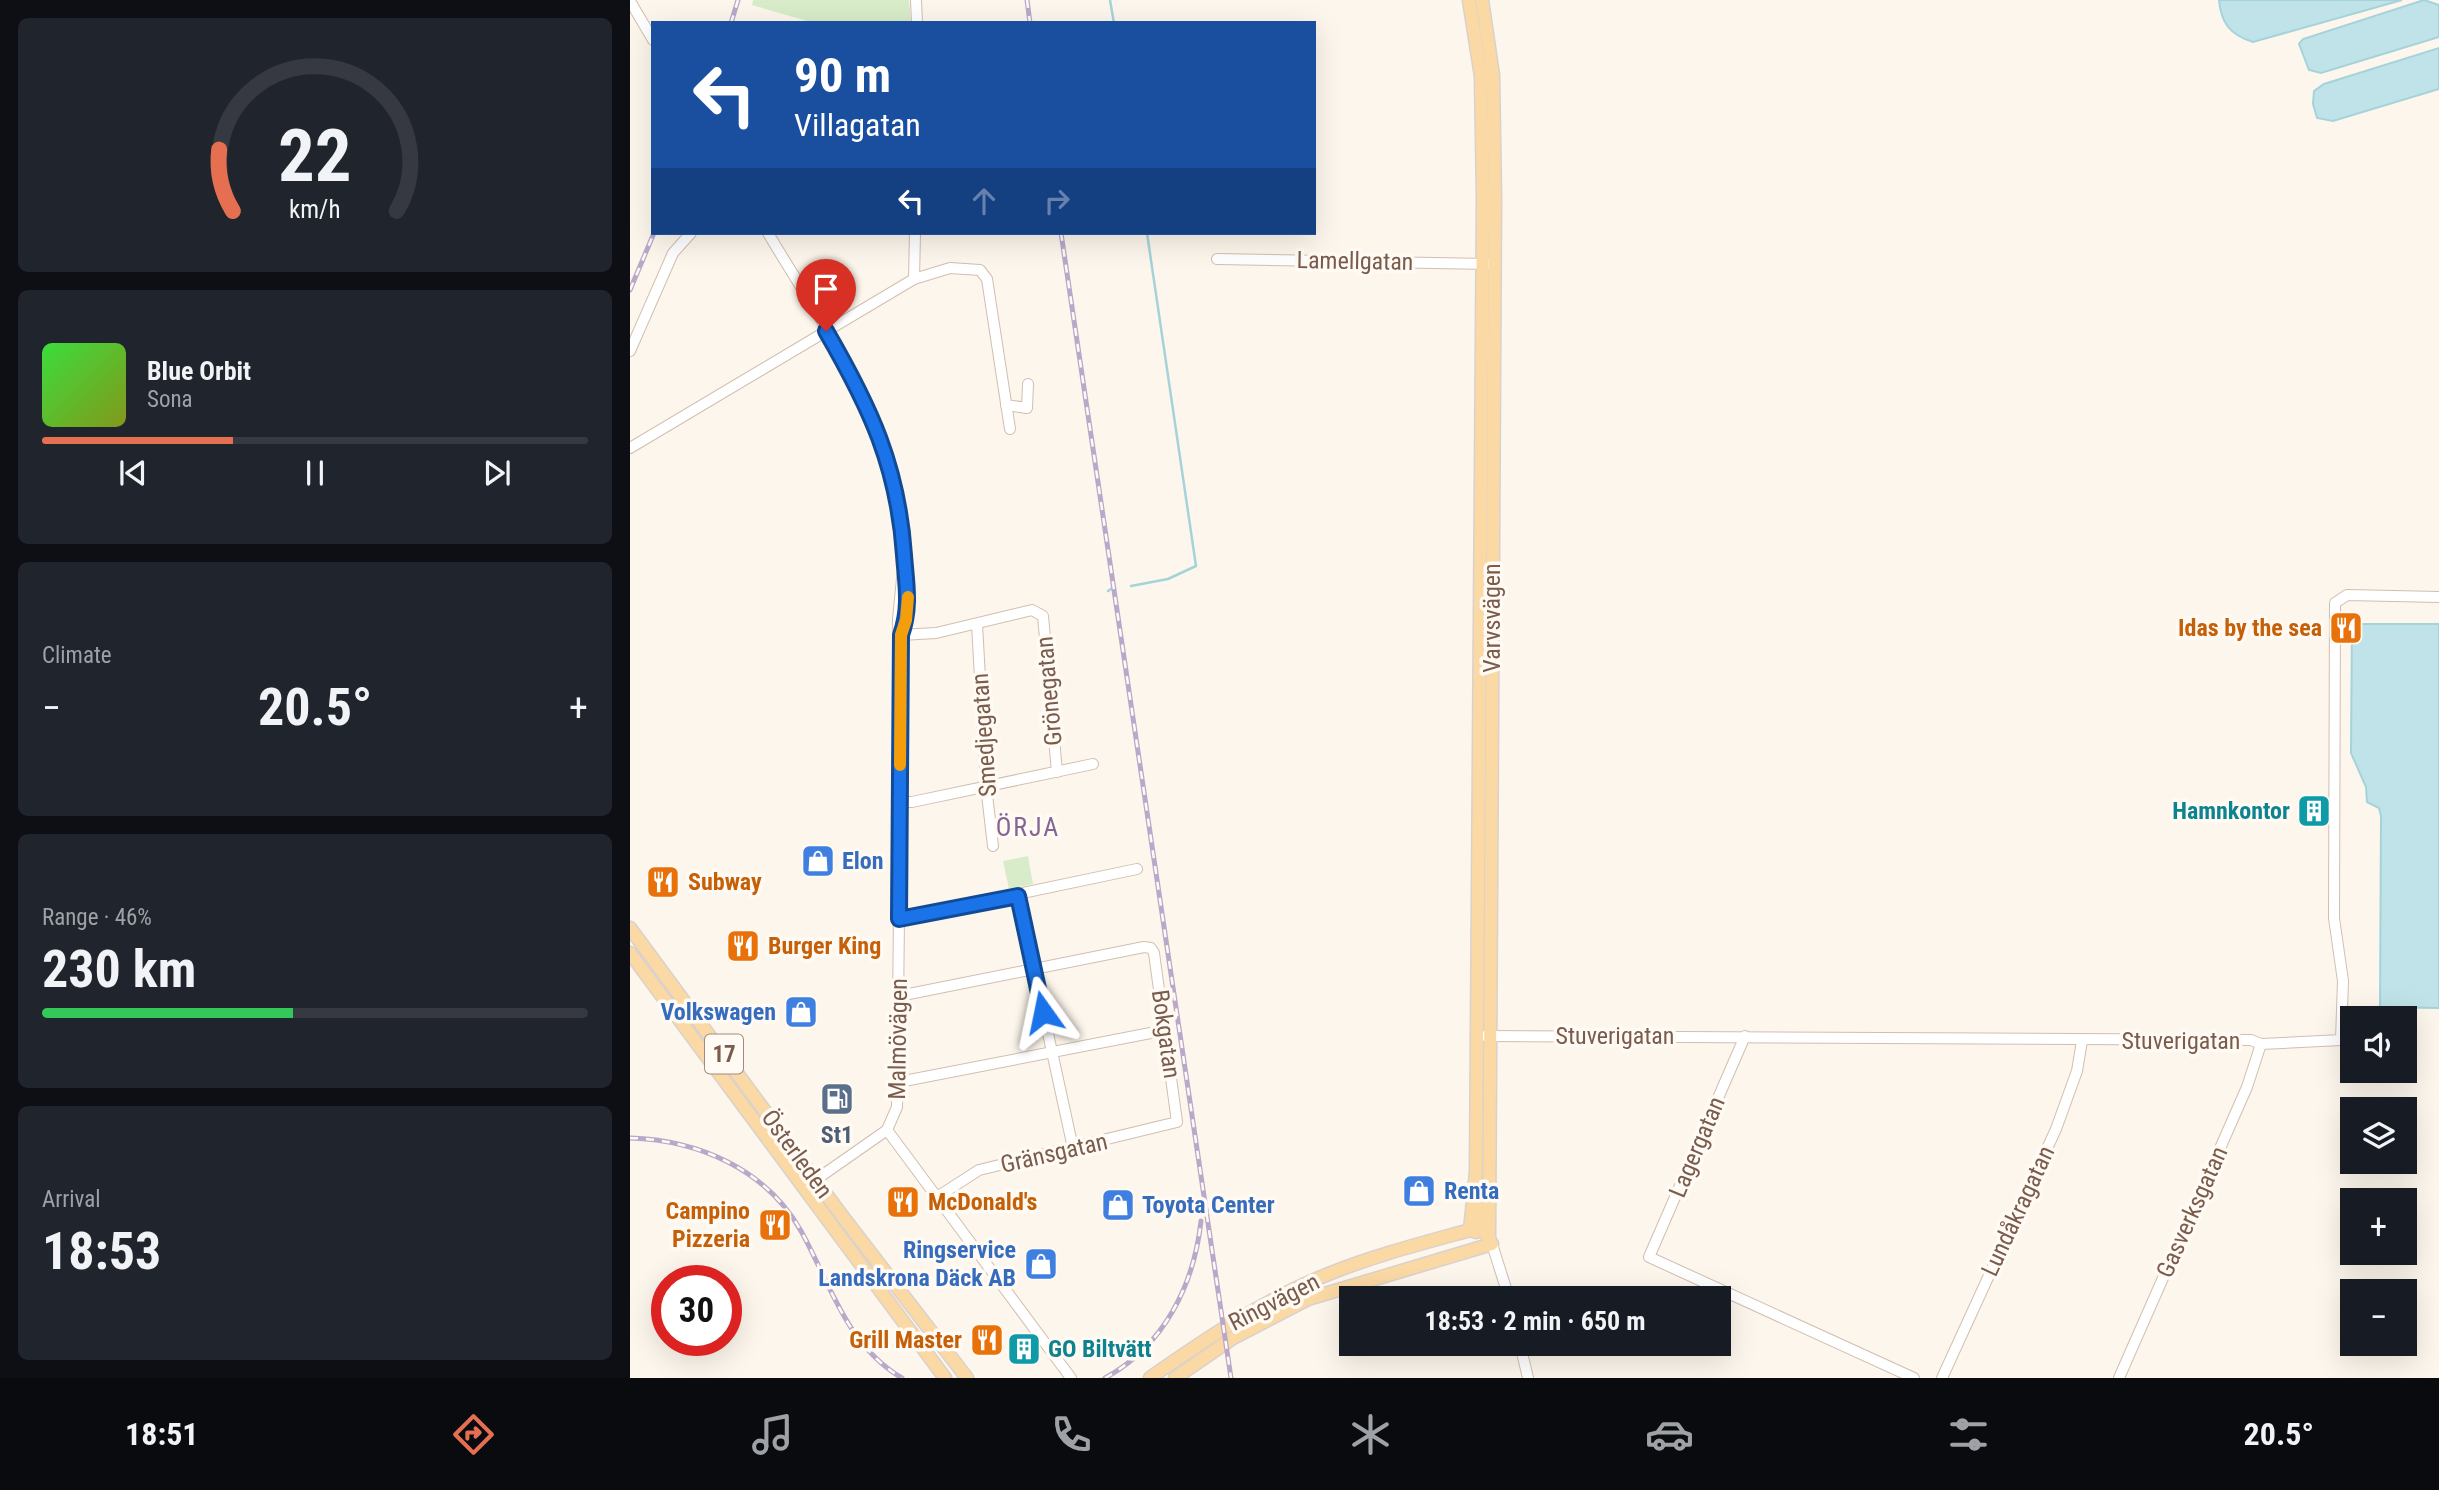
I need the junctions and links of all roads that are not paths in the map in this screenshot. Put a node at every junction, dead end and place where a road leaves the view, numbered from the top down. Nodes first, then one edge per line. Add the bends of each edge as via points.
1 (644, 0) edge
2 (916, 0) edge
3 (1469, 0) edge
4 (1482, 0) edge
5 (631, 4) edge
6 (916, 21) edge
7 (651, 37) edge
8 (689, 235) edge
9 (769, 235) edge
10 (915, 235) edge
11 (1217, 259) dead end
12 (1487, 264) junction
13 (914, 279) junction
14 (826, 331) junction
15 (630, 351) edge
16 (1028, 384) dead end
17 (1006, 405) junction
18 (1006, 422) dead end
19 (630, 448) edge
20 (2439, 597) edge
21 (976, 624) junction
22 (901, 635) junction
23 (1093, 764) dead end
24 (1057, 772) junction
25 (986, 786) junction
26 (899, 802) junction
27 (993, 846) dead end
28 (1137, 869) dead end
29 (1018, 896) junction
30 (899, 919) junction
31 (630, 928) edge
32 (630, 953) edge
33 (1034, 970) junction
34 (899, 996) junction
35 (1166, 1030) junction
36 (1484, 1036) junction
37 (1745, 1036) junction
38 (2082, 1041) junction
39 (2261, 1044) junction
40 (1052, 1054) junction
41 (898, 1082) junction
42 (1177, 1122) joint
43 (887, 1130) junction
44 (1073, 1148) junction
45 (1476, 1172) junction
46 (817, 1181) junction
47 (804, 1188) junction
48 (937, 1197) junction
49 (1470, 1230) junction
50 (1490, 1240) junction
51 (1505, 1286) edge
52 (1523, 1356) edge
53 (945, 1378) edge
54 (967, 1378) edge
55 (1071, 1378) edge
56 (1150, 1378) edge
57 (1175, 1378) edge
58 (1528, 1378) edge
59 (1914, 1378) edge
60 (1942, 1378) edge
61 (2119, 1378) edge

1 - 5 street
2 - 6 street
3 - 12 main road, Varvsvägen via 1481,76
4 - 12 main road, Varvsvägen via 1493,75
5 - 7 street
8 - 15 street via 673,253
9 - 14 street, Malmövägen
10 - 13 street
11 - 12 street, Lamellgatan
12 - 36 main road, Varvsvägen
13 - 14 street
13 - 17 street via 950,268 981,270 990,291
14 - 19 street
14 - 22 street, Malmövägen via 874,418 890,460 899,498 904,558 898,619
16 - 17 street via 1027,408
17 - 18 street
20 - 39 street, Stuverigatan via 2347,595 2335,603 2334,918 2343,981 2341,1040
21 - 22 street
21 - 24 street, Grönegatan via 1039,611 1043,616
21 - 25 street, Smedjegatan
22 - 26 street, Malmövägen
23 - 24 street
24 - 25 street
25 - 26 street
25 - 27 street, Smedjegatan
26 - 30 street, Malmövägen
28 - 29 street
29 - 30 street
29 - 33 street
30 - 34 street, Malmövägen
31 - 46 main road, Österleden / 17
32 - 47 main road, Österleden / 17
33 - 34 street
33 - 35 street, Bokgatan via 1151,947
33 - 40 street
34 - 41 street, Malmövägen
35 - 40 street
35 - 42 street, Bokgatan
36 - 37 street, Stuverigatan
36 - 45 main road, Varvsvägen
36 - 50 main road, Varvsvägen
37 - 38 street, Stuverigatan
37 - 59 street, Lagergatan via 1649,1258
38 - 39 street, Stuverigatan via 2251,1040
38 - 60 street, Lundåkragatan via 2077,1071 2056,1129
39 - 61 street, Gasverksgatan via 2247,1087
40 - 41 street
40 - 44 street
41 - 43 street, Malmövägen via 895,1115
42 - 44 street, Gränsgatan
43 - 46 street, Malmövägen
43 - 48 street
44 - 48 street, Gränsgatan via 979,1170
45 - 49 main road, Varvsvägen
45 - 50 main road, Varvsvägen via 1480,1225
46 - 47 street, Malmövägen
46 - 54 main road, Österleden / 17
47 - 53 main road, Österleden / 17
48 - 55 street
49 - 50 main road
49 - 56 main road, Ringvägen via 1299,1287 1224,1328
50 - 51 street, Varvsvägen
50 - 57 main road, Ringvägen via 1308,1299 1242,1332
52 - 58 street

